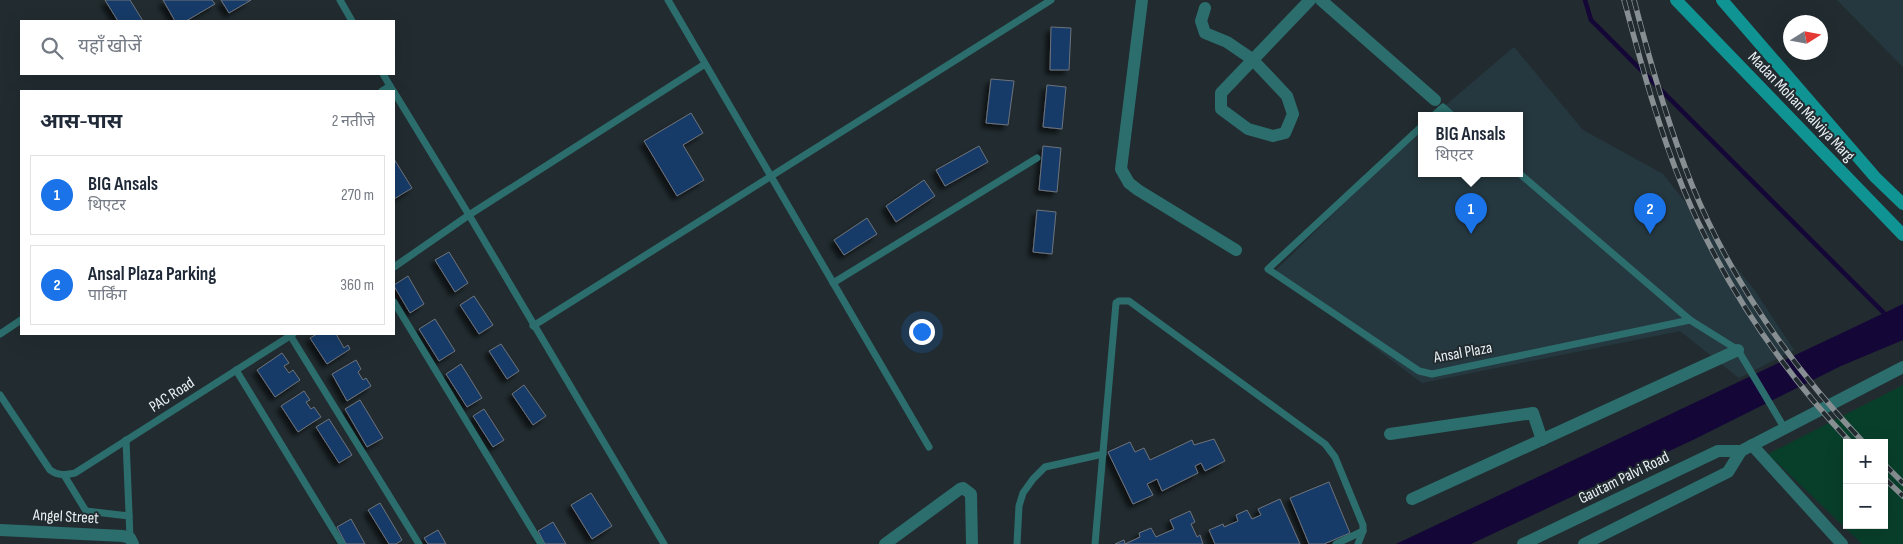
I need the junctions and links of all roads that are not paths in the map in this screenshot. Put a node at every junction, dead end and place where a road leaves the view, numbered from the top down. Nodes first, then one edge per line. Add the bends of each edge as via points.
1 (340, 0) edge
2 (668, 0) edge
3 (1051, 0) edge
4 (1142, 0) edge
5 (1310, 0) edge
6 (1321, 0) edge
7 (1676, 0) edge
8 (1723, 0) edge
9 (1205, 8) dead end
10 (351, 20) edge
11 (1252, 59) junction
12 (705, 64) junction
13 (384, 75) edge
14 (392, 90) edge
15 (395, 95) edge
16 (1435, 100) dead end
17 (1437, 112) edge
18 (1449, 112) edge
19 (1418, 130) edge
20 (1037, 158) dead end
21 (1523, 176) edge
22 (771, 177) junction
23 (1903, 204) edge
24 (469, 215) junction
25 (1903, 235) edge
26 (1236, 250) dead end
27 (395, 266) edge
28 (833, 283) junction
29 (395, 304) edge
30 (1690, 320) junction
31 (20, 321) edge
32 (533, 326) junction
33 (0, 334) edge
34 (289, 335) edge
35 (292, 335) edge
36 (1738, 350) junction
37 (1903, 367) edge
38 (236, 370) junction
39 (0, 395) edge
40 (1784, 428) junction
41 (1390, 434) dead end
42 (126, 440) junction
43 (1542, 440) junction
44 (929, 447) dead end
45 (1747, 448) junction
46 (1103, 454) junction
47 (64, 475) junction
48 (1412, 499) dead end
49 (129, 516) junction
50 (0, 530) edge
51 (15, 531) junction
52 (1363, 531) junction
53 (132, 541) edge
54 (21, 544) edge
55 (342, 544) edge
56 (419, 544) edge
57 (541, 544) edge
58 (664, 544) edge
59 (884, 544) edge
60 (972, 544) edge
61 (1017, 544) edge
62 (1095, 544) edge
63 (1336, 544) edge
64 (1358, 544) edge
65 (1523, 544) edge
66 (1584, 544) edge
67 (1842, 544) edge

1 - 10 lane
2 - 12 lane
3 - 22 lane
4 - 26 street via 1121,169 1129,183 1138,190
5 - 11 street
6 - 16 street
7 - 25 main road, Madan Mohan Malviya Marg
8 - 23 main road, Madan Mohan Malviya Marg via 1875,177
9 - 11 street via 1201,21 1205,33
11 - 11 street via 1287,96 1292,114 1285,132 1273,136 1248,129 1221,109 1221,93
12 - 22 lane
12 - 24 lane
13 - 14 lane
15 - 24 lane
17 - 18 lane via 1443,107
19 - 30 lane, Ansal Plaza via 1268,269 1419,371 1432,374
20 - 28 lane
21 - 30 lane
22 - 28 lane
22 - 32 lane
24 - 27 lane
24 - 32 lane
28 - 44 lane
29 - 57 lane
30 - 36 lane
31 - 33 lane
32 - 58 lane
34 - 38 lane, PAC Road
35 - 56 lane
36 - 40 lane
36 - 43 street
37 - 40 street, Gautam Palvi Road
38 - 42 lane, PAC Road
38 - 55 lane
39 - 47 lane via 50,470
40 - 45 street, Gautam Palvi Road
41 - 43 street via 1533,413
42 - 47 lane, PAC Road via 75,473
42 - 49 lane
43 - 48 street
45 - 65 street, Gautam Palvi Road via 1718,451
45 - 66 street, Gautam Palvi Road via 1728,472
45 - 67 street
46 - 52 lane via 1116,303 1125,300 1325,444 1342,472
46 - 61 lane via 1045,467 1033,479 1022,493
46 - 62 lane
47 - 49 lane via 86,511
49 - 53 lane
50 - 51 street, Angel Street
51 - 53 street, Angel Street via 123,536
51 - 54 street
52 - 63 lane
52 - 64 lane
59 - 60 street via 963,488 971,494

